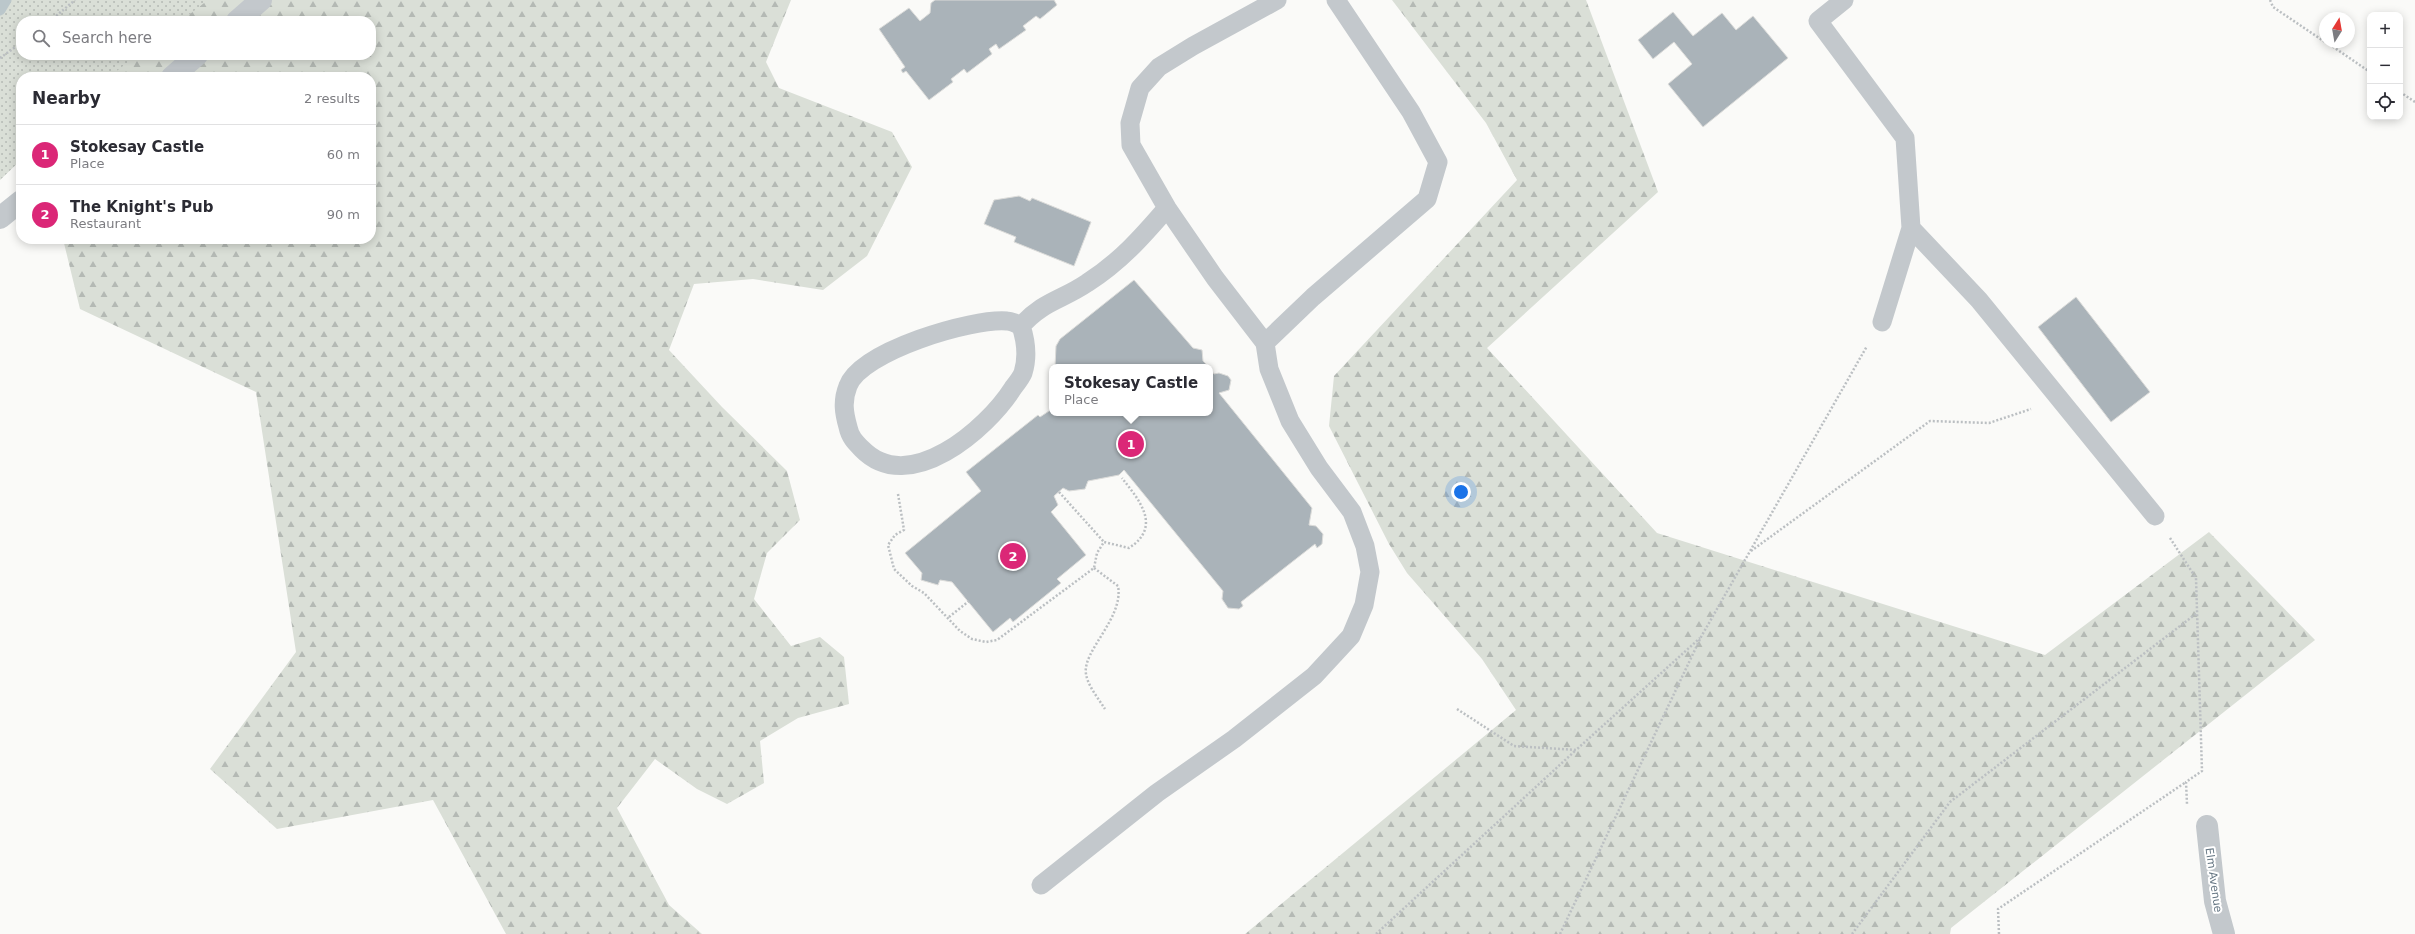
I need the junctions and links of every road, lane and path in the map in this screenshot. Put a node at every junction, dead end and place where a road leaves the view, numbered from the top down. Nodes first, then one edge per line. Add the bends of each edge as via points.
1 (75, 0) edge
2 (261, 0) edge
3 (1277, 0) edge
4 (1336, 0) edge
5 (1844, 0) edge
6 (2270, 0) edge
7 (56, 16) edge
8 (243, 16) edge
9 (2319, 38) edge
10 (16, 47) edge
11 (2334, 48) edge
12 (0, 58) edge
13 (191, 60) edge
14 (2367, 70) edge
15 (178, 72) edge
16 (2403, 94) edge
17 (2415, 102) edge
18 (16, 205) edge
19 (1167, 208) junction
20 (0, 218) edge
21 (1911, 228) junction
22 (1882, 322) joint
23 (1021, 326) junction
24 (1265, 343) junction
25 (2060, 399) junction
26 (894, 466) junction
27 (1122, 478) dead end
28 (1059, 492) dead end
29 (2155, 516) joint
30 (1104, 542) junction
31 (1750, 552) junction
32 (1094, 568) junction
33 (969, 601) dead end
34 (2197, 612) junction
35 (949, 617) junction
36 (1701, 637) junction
37 (1105, 709) dead end
38 (1457, 709) dead end
39 (1576, 750) junction
40 (2186, 782) junction
41 (2206, 826) joint
42 (1041, 885) dead end
43 (1376, 934) edge
44 (1560, 934) edge
45 (1852, 934) edge
46 (1999, 934) edge
47 (2224, 934) edge

1 - 7 path
2 - 8 street
3 - 19 lane via 1159,67 1140,88 1130,123 1131,145
4 - 24 lane via 1411,112 1438,162 1427,199 1313,297
5 - 21 lane via 1818,21 1905,138
6 - 9 path via 2273,7
10 - 12 path
11 - 14 path
13 - 15 street
16 - 17 path
18 - 20 street
19 - 23 lane via 1124,257 1086,284 1034,312
19 - 24 lane via 1215,278
21 - 22 lane
21 - 25 lane via 1979,300
22 - 31 path
23 - 26 lane via 1027,342 1022,373 1004,403 975,432 946,453 913,464
23 - 26 lane via 1009,320 987,322 895,348 872,360 848,385 843,406 850,437 869,456
24 - 42 lane via 1268,369 1290,421 1319,468 1352,512 1365,546 1370,572 1364,605 1351,636 1314,676 1157,793
25 - 29 lane
25 - 31 path via 1989,423 1930,421
26 - 35 path via 904,530 895,535 888,544 894,569
27 - 30 path via 1144,506 1146,519 1143,531 1137,543 1129,548
28 - 30 path
29 - 34 path via 2196,578
30 - 32 path via 1097,553
31 - 36 path
32 - 35 path via 997,640 986,642 972,639 960,631
32 - 37 path via 1118,586 1120,594 1115,610 1085,667 1087,680
33 - 35 path
34 - 40 path via 2202,771
34 - 45 path via 1950,802
36 - 39 path
36 - 44 path
38 - 39 path via 1514,746
39 - 43 path
40 - 41 path via 2188,811
40 - 46 path via 1998,908
41 - 47 street, Elm Avenue via 2215,901

